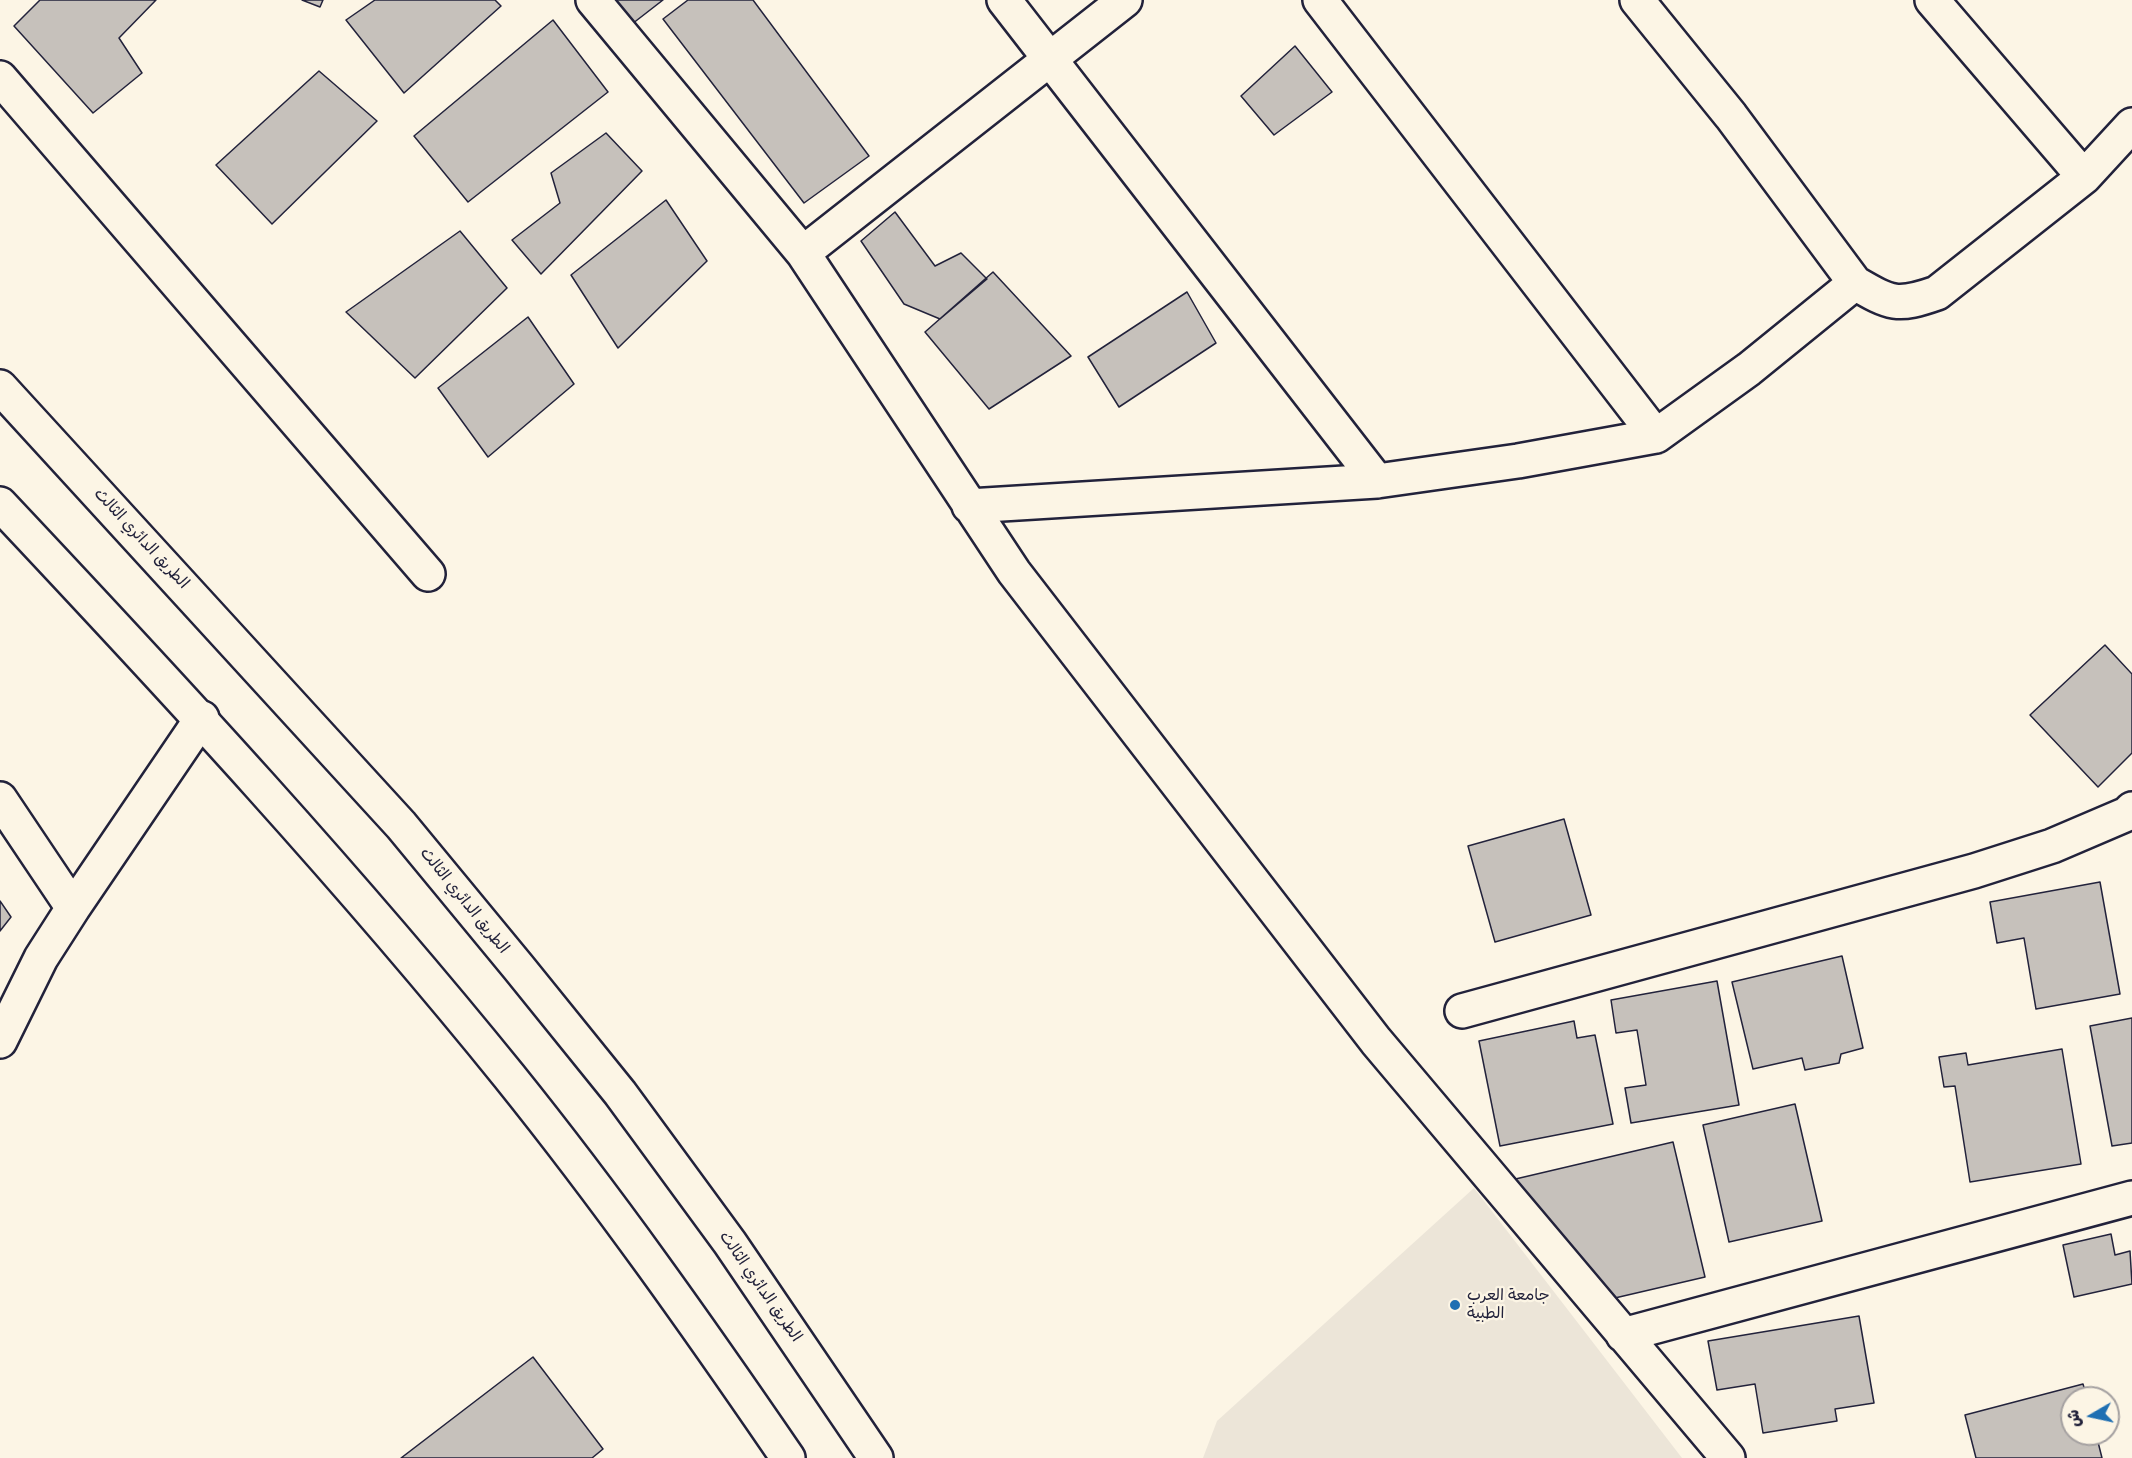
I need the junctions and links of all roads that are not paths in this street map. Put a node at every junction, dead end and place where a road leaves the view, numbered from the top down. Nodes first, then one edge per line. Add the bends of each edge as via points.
1 (593, 0) edge
2 (1004, 0) edge
3 (1125, 0) edge
4 (1320, 0) edge
5 (1637, 0) edge
6 (1932, 0) edge
7 (1050, 58) junction
8 (0, 78) edge
9 (2132, 125) edge
10 (2084, 177) junction
11 (803, 253) junction
12 (1855, 283) junction
13 (0, 387) edge
14 (1656, 436) junction
15 (1377, 480) junction
16 (0, 504) edge
17 (969, 506) junction
18 (429, 574) dead end
19 (202, 718) junction
20 (0, 799) edge
21 (2132, 809) edge
22 (73, 908) junction
23 (1462, 1011) dead end
24 (0, 1041) edge
25 (2132, 1198) edge
26 (1623, 1335) junction
27 (788, 1458) edge
28 (876, 1458) edge
29 (1728, 1458) edge

1 - 11 main road
2 - 7 main road
3 - 7 main road
4 - 14 main road
5 - 12 main road via 1731,116
6 - 10 main road
7 - 11 main road
7 - 15 main road
8 - 18 main road
9 - 10 main road
10 - 12 main road via 1937,293 1907,304 1883,299
11 - 17 main road
12 - 14 main road via 1749,369
13 - 28 main road, الطريق الدائري الثالث via 401,825 519,968 620,1093 730,1243
14 - 15 main road via 1518,461
15 - 17 main road
16 - 19 main road
17 - 26 main road via 1014,572 1369,1032
19 - 22 main road
19 - 27 main road via 333,866 510,1078 679,1300
20 - 22 main road
21 - 23 main road via 2052,846 1974,871
22 - 24 main road via 41,958
25 - 26 main road
26 - 29 main road

